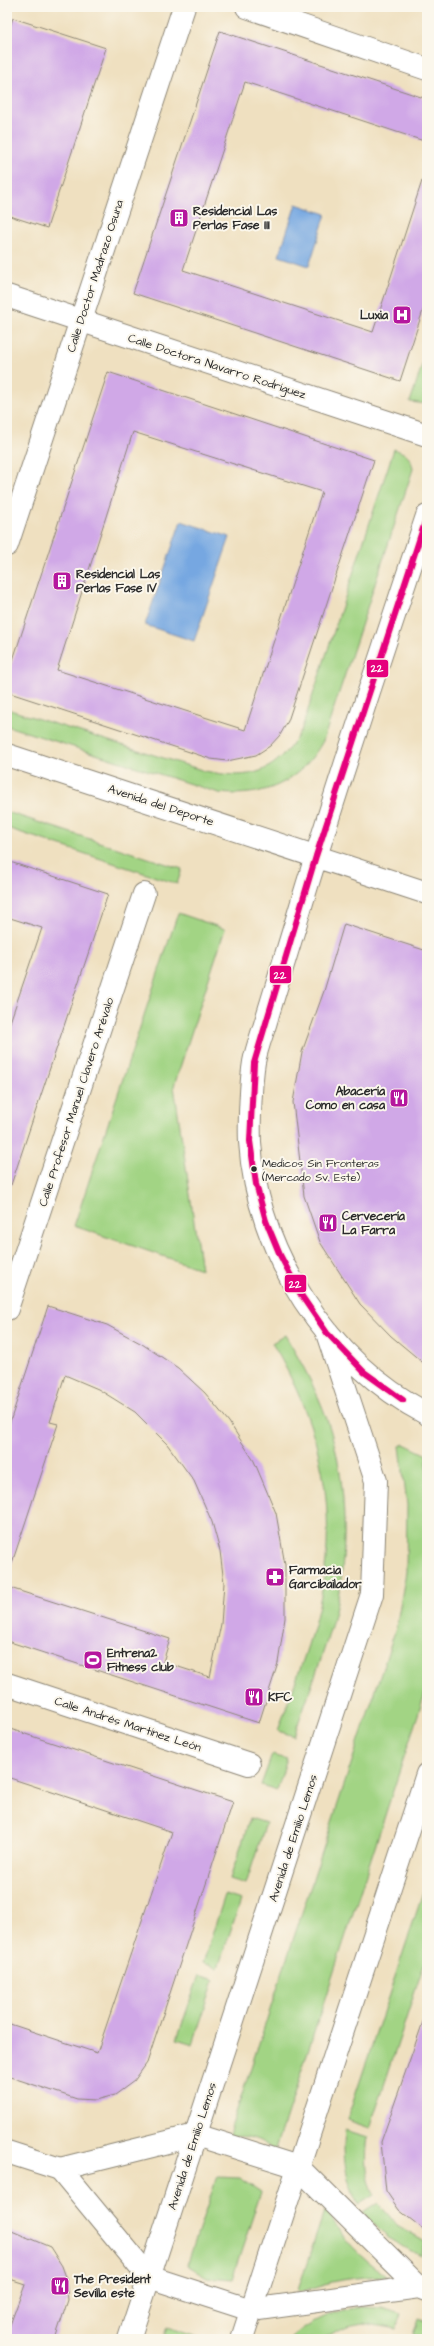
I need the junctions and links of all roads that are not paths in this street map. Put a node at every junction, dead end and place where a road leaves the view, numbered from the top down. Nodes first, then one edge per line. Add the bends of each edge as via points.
1 (184, 7) edge
2 (248, 7) edge
3 (427, 69) edge
4 (7, 296) edge
5 (80, 320) junction
6 (427, 435) edge
7 (427, 516) edge
8 (7, 545) edge
9 (7, 755) edge
10 (316, 856) junction
11 (427, 893) edge
12 (144, 894) dead end
13 (7, 1309) edge
14 (327, 1333) junction
15 (427, 1414) edge
16 (7, 1684) edge
17 (250, 1764) dead end
18 (427, 1774) edge
19 (196, 2135) junction
20 (7, 2152) edge
21 (298, 2167) junction
22 (60, 2169) junction
23 (150, 2278) junction
24 (423, 2289) edge
25 (251, 2310) junction
26 (129, 2339) edge
27 (242, 2339) edge

1 - 5 street, Calle Doctor Madrazo Osuna
2 - 3 street
4 - 5 street, Calle Doctora Navarro Rodríguez
5 - 6 street, Calle Doctora Navarro Rodríguez
5 - 8 street, Calle Doctor Madrazo Osuna
7 - 10 street
9 - 10 street, Avenida del Deporte
10 - 11 street, Avenida del Deporte
10 - 14 street via 254,1063 250,1141 256,1184 269,1228 301,1295
12 - 13 street, Calle Profesor Manuel Clavero Arévalo
14 - 15 street via 364,1372
14 - 19 street, Avenida de Emilio Lemos via 376,1481 372,1594
16 - 17 street, Calle Andrés Martínez León
18 - 21 street
19 - 21 street
19 - 22 street
19 - 23 street, Avenida de Emilio Lemos
20 - 22 street
21 - 24 street
21 - 25 street
22 - 23 street
23 - 25 street
23 - 26 street, Avenida de Emilio Lemos
24 - 25 street
25 - 27 street

